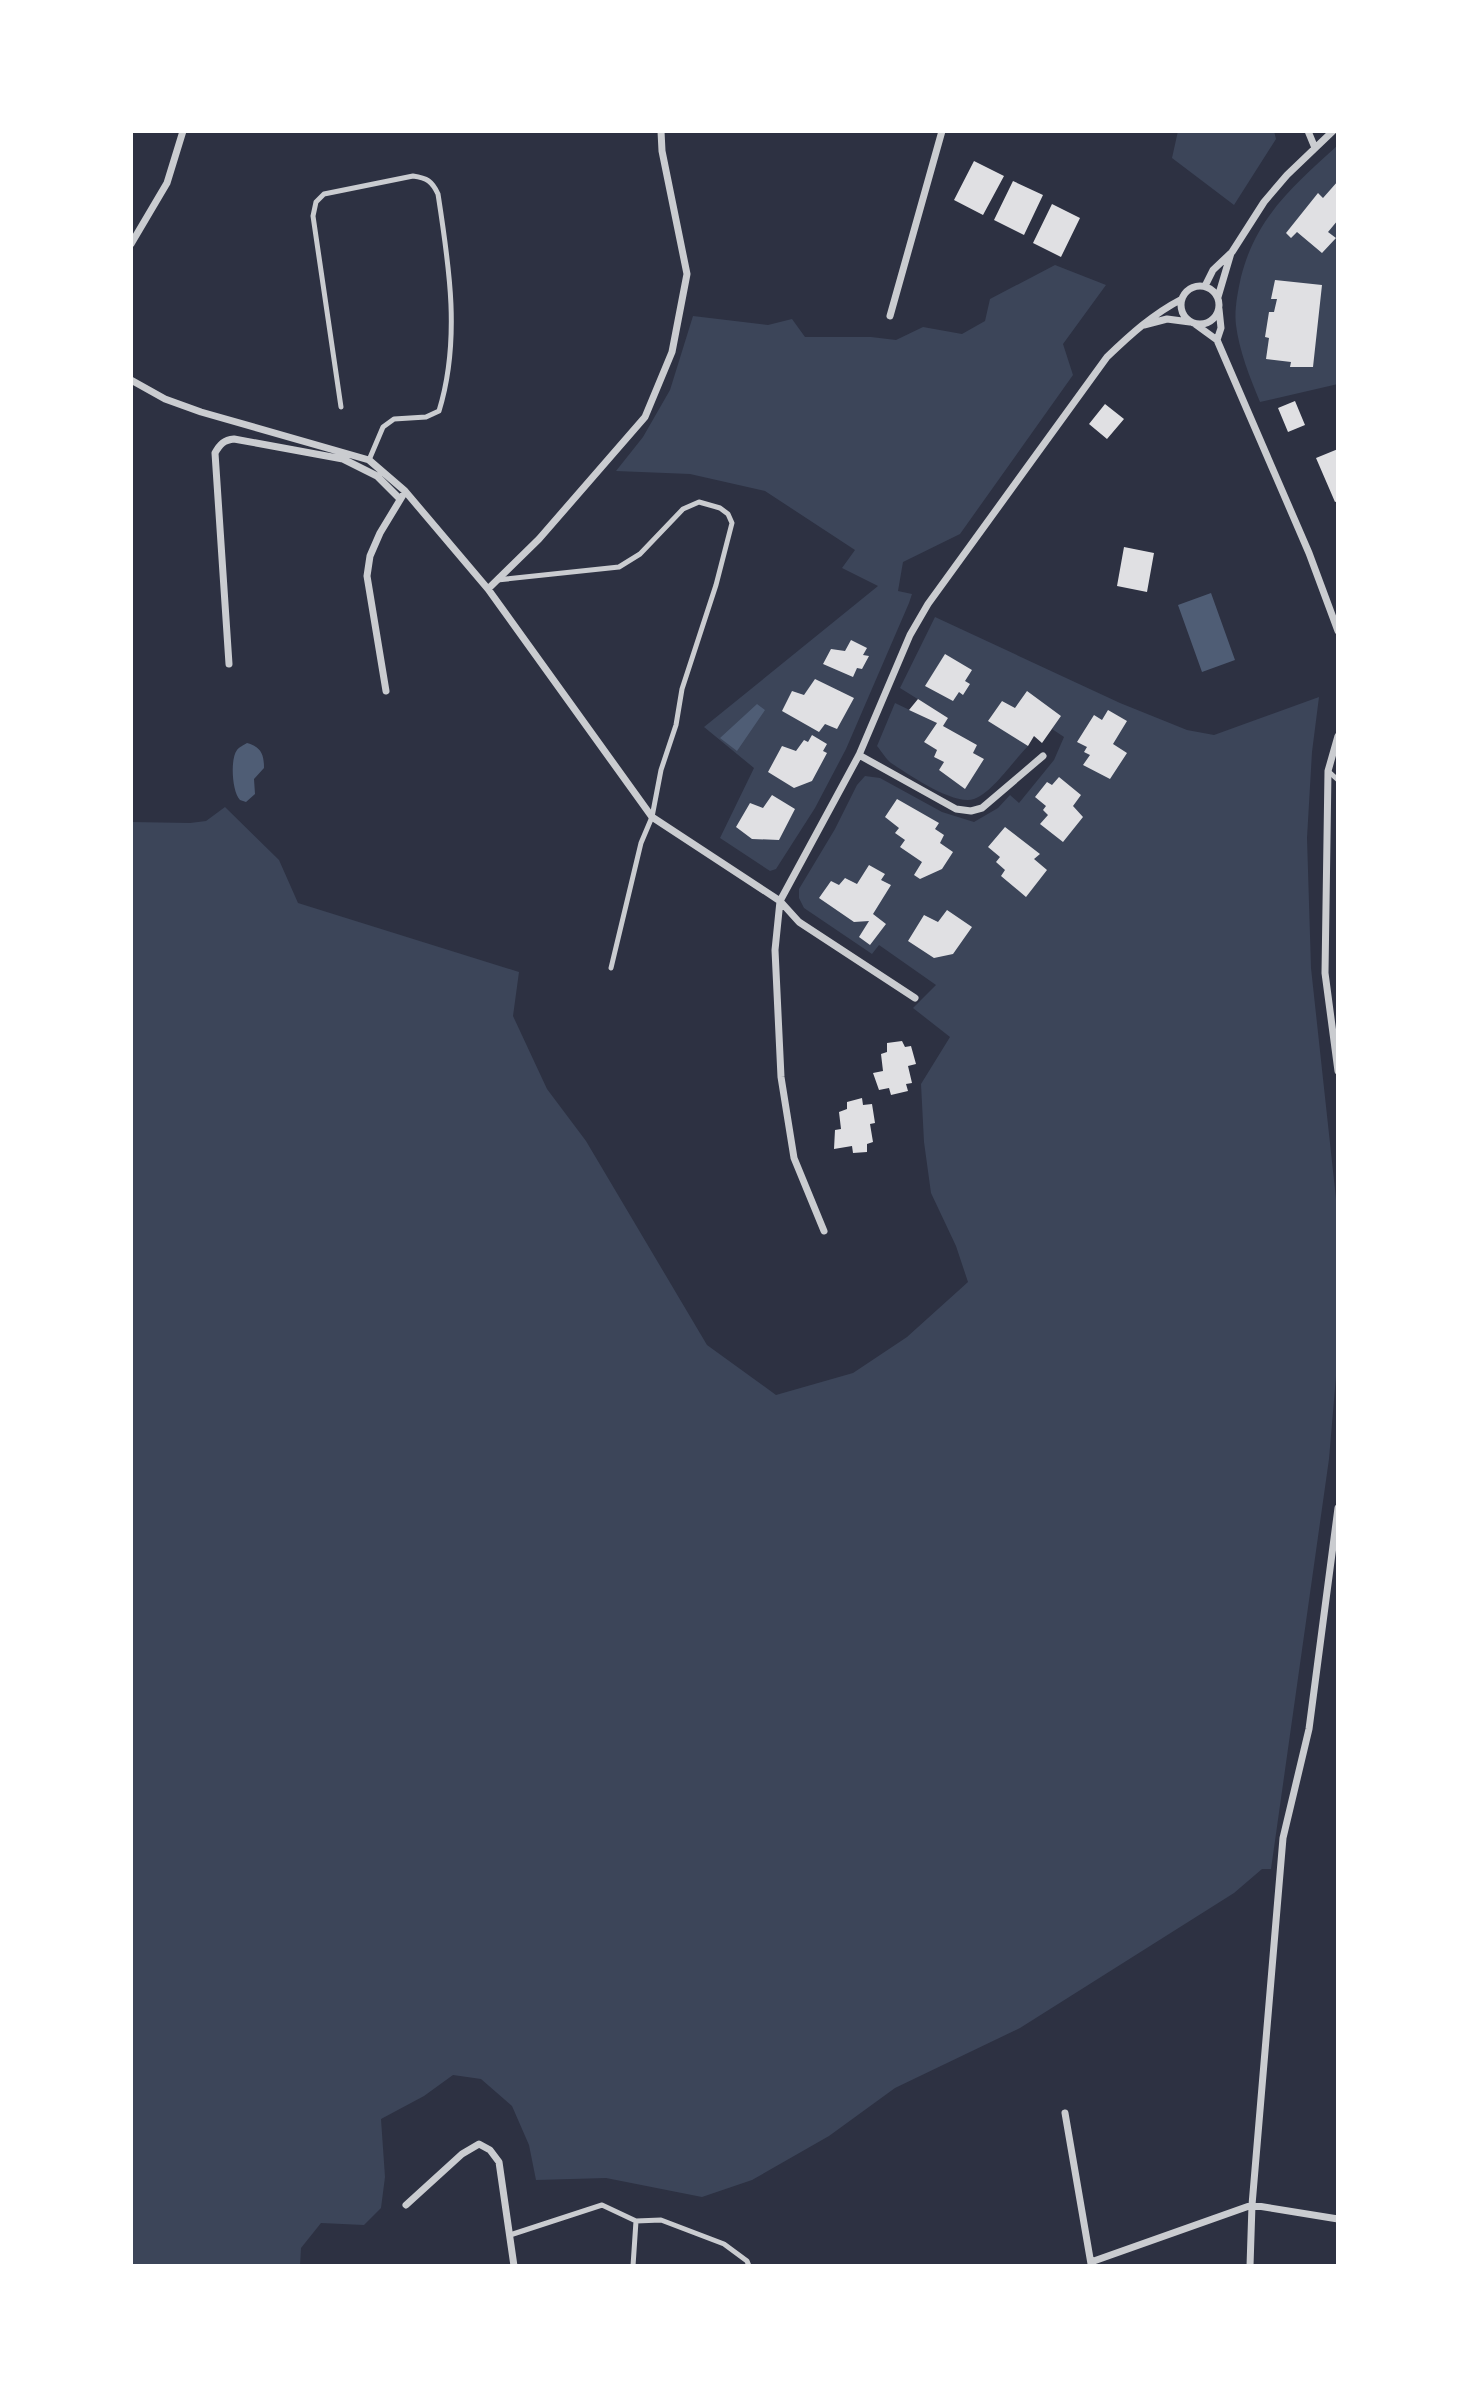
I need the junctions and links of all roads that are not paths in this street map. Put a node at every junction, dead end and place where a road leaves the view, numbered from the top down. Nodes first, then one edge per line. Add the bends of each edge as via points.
1 (183, 131) edge
2 (662, 131) edge
3 (942, 131) edge
4 (1308, 131) edge
5 (1333, 131) edge
6 (1315, 148) junction
7 (131, 244) edge
8 (1232, 252) junction
9 (1205, 286) junction
10 (1218, 297) junction
11 (1182, 299) junction
12 (1219, 308) junction
13 (890, 316) dead end
14 (1193, 323) junction
15 (1140, 326) junction
16 (1217, 340) junction
17 (131, 380) edge
18 (341, 407) dead end
19 (369, 460) junction
20 (403, 495) junction
21 (497, 580) junction
22 (488, 589) junction
23 (1338, 631) edge
24 (229, 664) dead end
25 (386, 691) dead end
26 (1338, 736) edge
27 (859, 755) junction
28 (1043, 756) dead end
29 (1328, 771) junction
30 (1338, 780) edge
31 (652, 817) junction
32 (780, 901) junction
33 (611, 968) dead end
34 (915, 998) dead end
35 (1338, 1071) edge
36 (824, 1231) dead end
37 (1338, 1508) edge
38 (1065, 2113) dead end
39 (406, 2205) dead end
40 (1252, 2205) junction
41 (1338, 2219) edge
42 (636, 2221) junction
43 (510, 2235) junction
44 (1091, 2264) edge
45 (514, 2266) edge
46 (633, 2266) edge
47 (749, 2266) edge
48 (1250, 2266) edge

1 - 7 street via 167,183
2 - 21 street via 687,274 672,352 645,417 539,540
3 - 13 street
4 - 6 street
5 - 6 street
6 - 8 street via 1264,202
8 - 9 street via 1213,270
8 - 10 street
9 - 10 street
9 - 11 street via 1189,289
10 - 12 street
11 - 14 street via 1183,315
11 - 15 street
12 - 14 street via 1209,322
12 - 16 street
14 - 15 street via 1167,319
14 - 16 street
15 - 27 street via 1107,357 928,604
16 - 23 street
17 - 19 street via 201,412
18 - 19 lane via 313,216 316,202 324,194 426,177 439,194 449,265 452,348 445,392 439,411 426,417 394,419 383,427
19 - 20 street
20 - 22 street
20 - 24 street via 344,459 234,439 220,444 215,453
20 - 25 street via 370,555 367,576
21 - 22 street
21 - 31 lane via 619,567 640,554 683,509 699,502 728,514 732,523 681,689
22 - 31 street
26 - 29 street
27 - 28 street via 956,809 971,811 982,808
27 - 32 street
29 - 30 lane
29 - 35 street via 1325,973
31 - 32 street
31 - 33 lane via 641,843
32 - 34 street via 799,922
32 - 36 street via 775,950 781,1077 794,1158
37 - 40 street via 1309,1729 1283,1838
38 - 44 street
39 - 43 street via 479,2144 499,2162
40 - 41 street
40 - 44 street
40 - 48 street
42 - 43 lane via 603,2205
42 - 46 lane
42 - 47 lane via 661,2220 691,2230 724,2244
43 - 45 street

